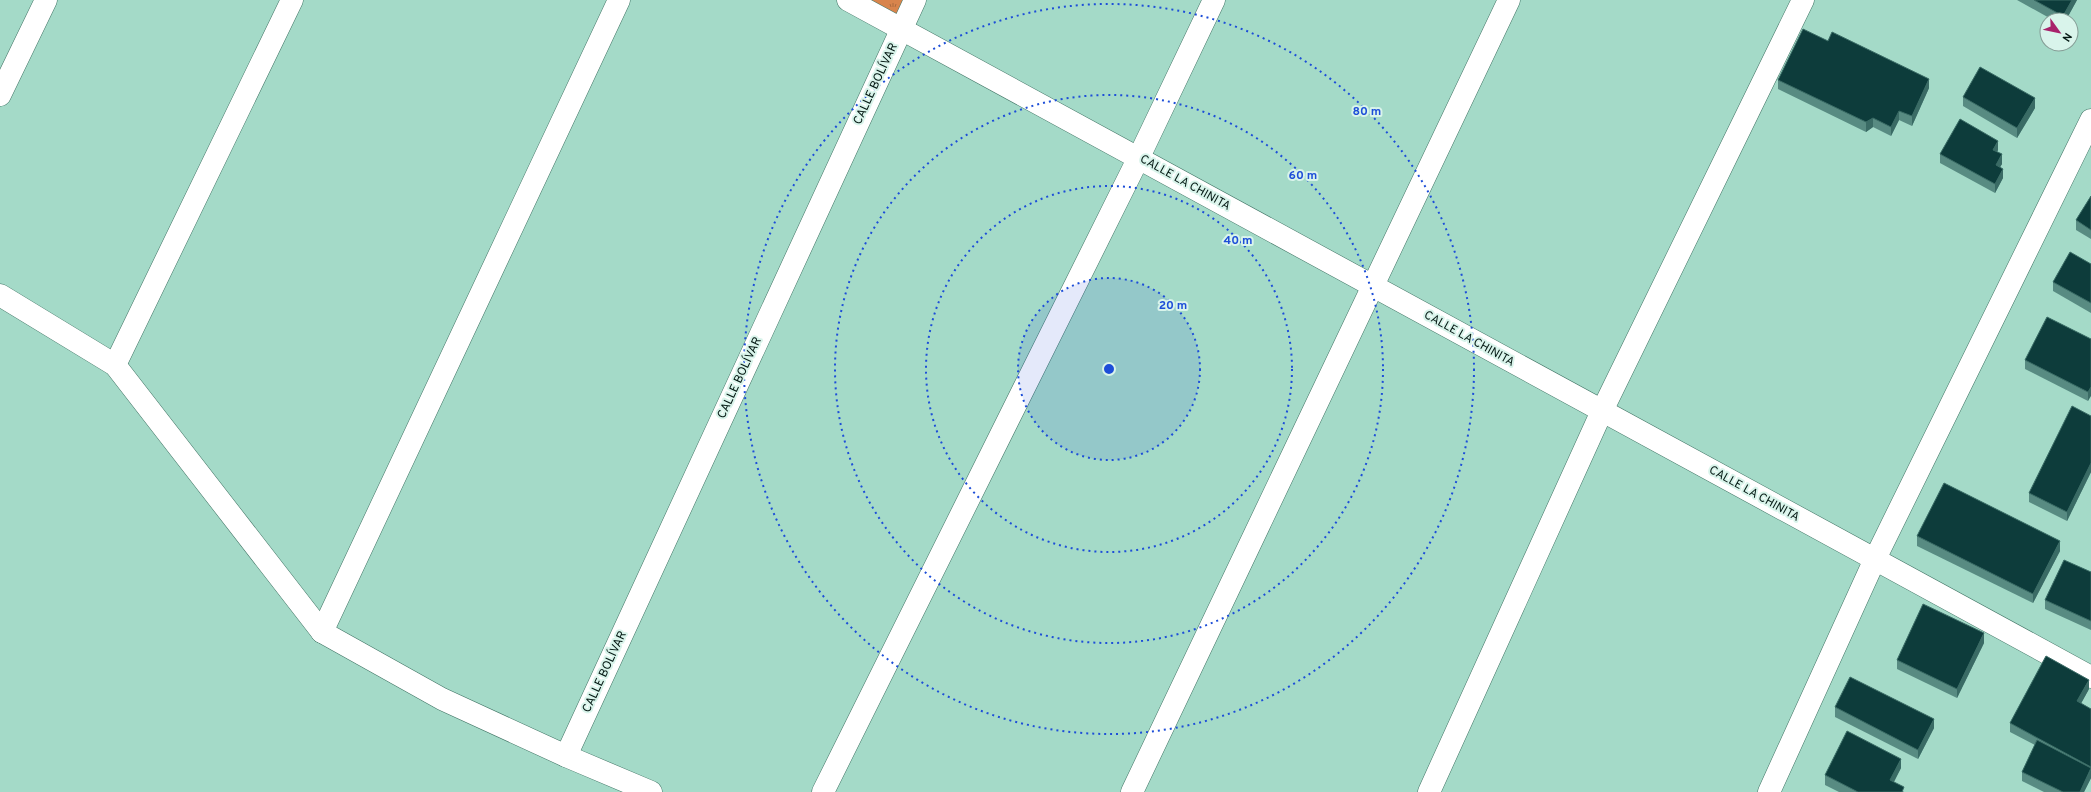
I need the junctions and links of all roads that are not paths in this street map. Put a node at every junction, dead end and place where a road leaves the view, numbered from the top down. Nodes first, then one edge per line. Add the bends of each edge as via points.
1 (46, 0) edge
2 (292, 0) edge
3 (619, 0) edge
4 (848, 0) edge
5 (915, 0) edge
6 (1214, 0) edge
7 (1510, 0) edge
8 (1803, 0) edge
9 (901, 29) junction
10 (0, 95) edge
11 (2091, 120) edge
12 (1139, 157) junction
13 (1372, 286) junction
14 (0, 295) edge
15 (115, 365) junction
16 (1602, 411) junction
17 (1875, 559) junction
18 (322, 632) junction
19 (2091, 677) edge
20 (566, 756) junction
21 (651, 792) edge
22 (823, 792) edge
23 (1132, 792) edge
24 (1430, 792) edge
25 (1769, 792) edge

1 - 10 street
2 - 15 street
3 - 18 street
4 - 9 street, CALLE LA CHINITA
5 - 9 street, CALLE BOLÍVAR
6 - 12 street
7 - 13 street
8 - 16 street
9 - 12 street, CALLE LA CHINITA
9 - 20 street, CALLE BOLÍVAR
11 - 17 street
12 - 13 street, CALLE LA CHINITA
12 - 22 street
13 - 16 street, CALLE LA CHINITA
13 - 23 street
14 - 15 street
15 - 18 street
16 - 17 street, CALLE LA CHINITA
16 - 24 street
17 - 19 street, CALLE LA CHINITA
17 - 25 street
18 - 20 street via 442,699
20 - 21 street

